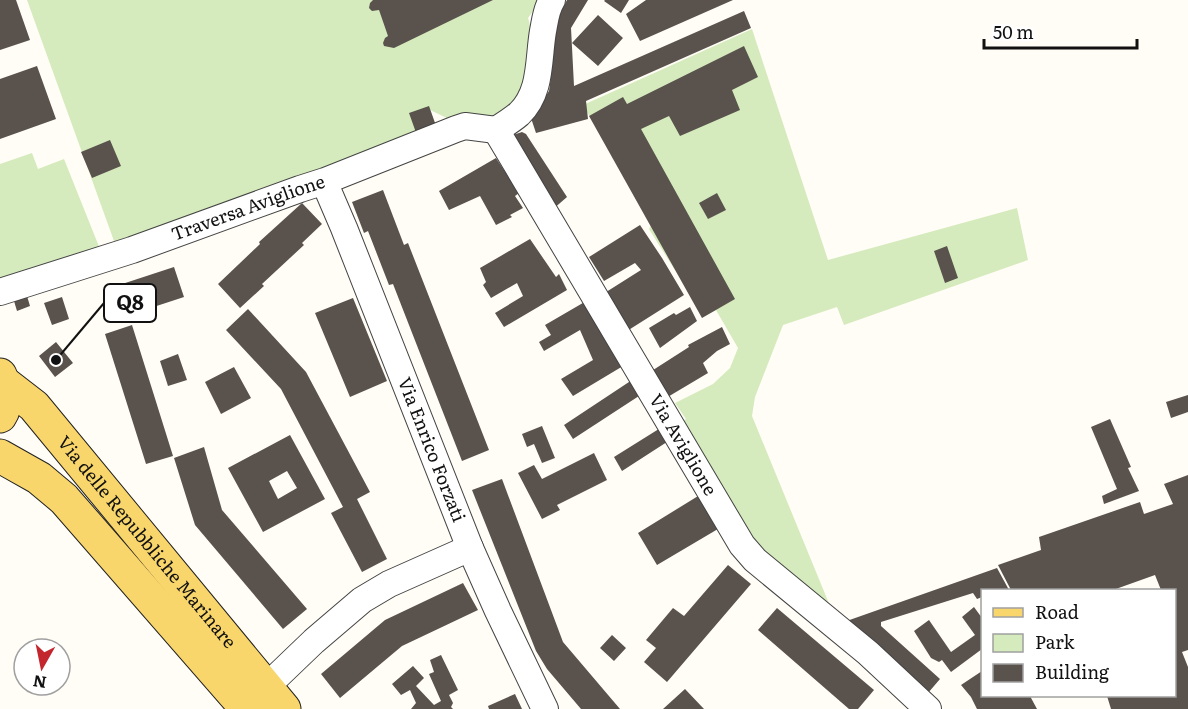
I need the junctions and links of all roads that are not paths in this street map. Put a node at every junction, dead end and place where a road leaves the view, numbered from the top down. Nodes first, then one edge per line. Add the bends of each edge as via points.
1 (552, 0) edge
2 (496, 130) junction
3 (326, 186) dead end
4 (0, 292) edge
5 (2, 378) edge
6 (0, 417) edge
7 (0, 456) edge
8 (470, 548) junction
9 (266, 702) edge
10 (545, 709) edge
11 (928, 709) edge

1 - 2 street via 545,18 530,101
2 - 4 street, Traversa Aviglione via 465,126 132,250
2 - 11 street, Via Aviglione via 742,545
3 - 8 street, Via Enrico Forzati
5 - 6 main road via 6,398
5 - 9 main road, Via delle Repubbliche Marinare via 34,406
7 - 9 main road, Via delle Repubbliche Marinare via 39,478 64,499
8 - 9 street via 362,600 314,641
8 - 10 street, Via Enrico Forzati

